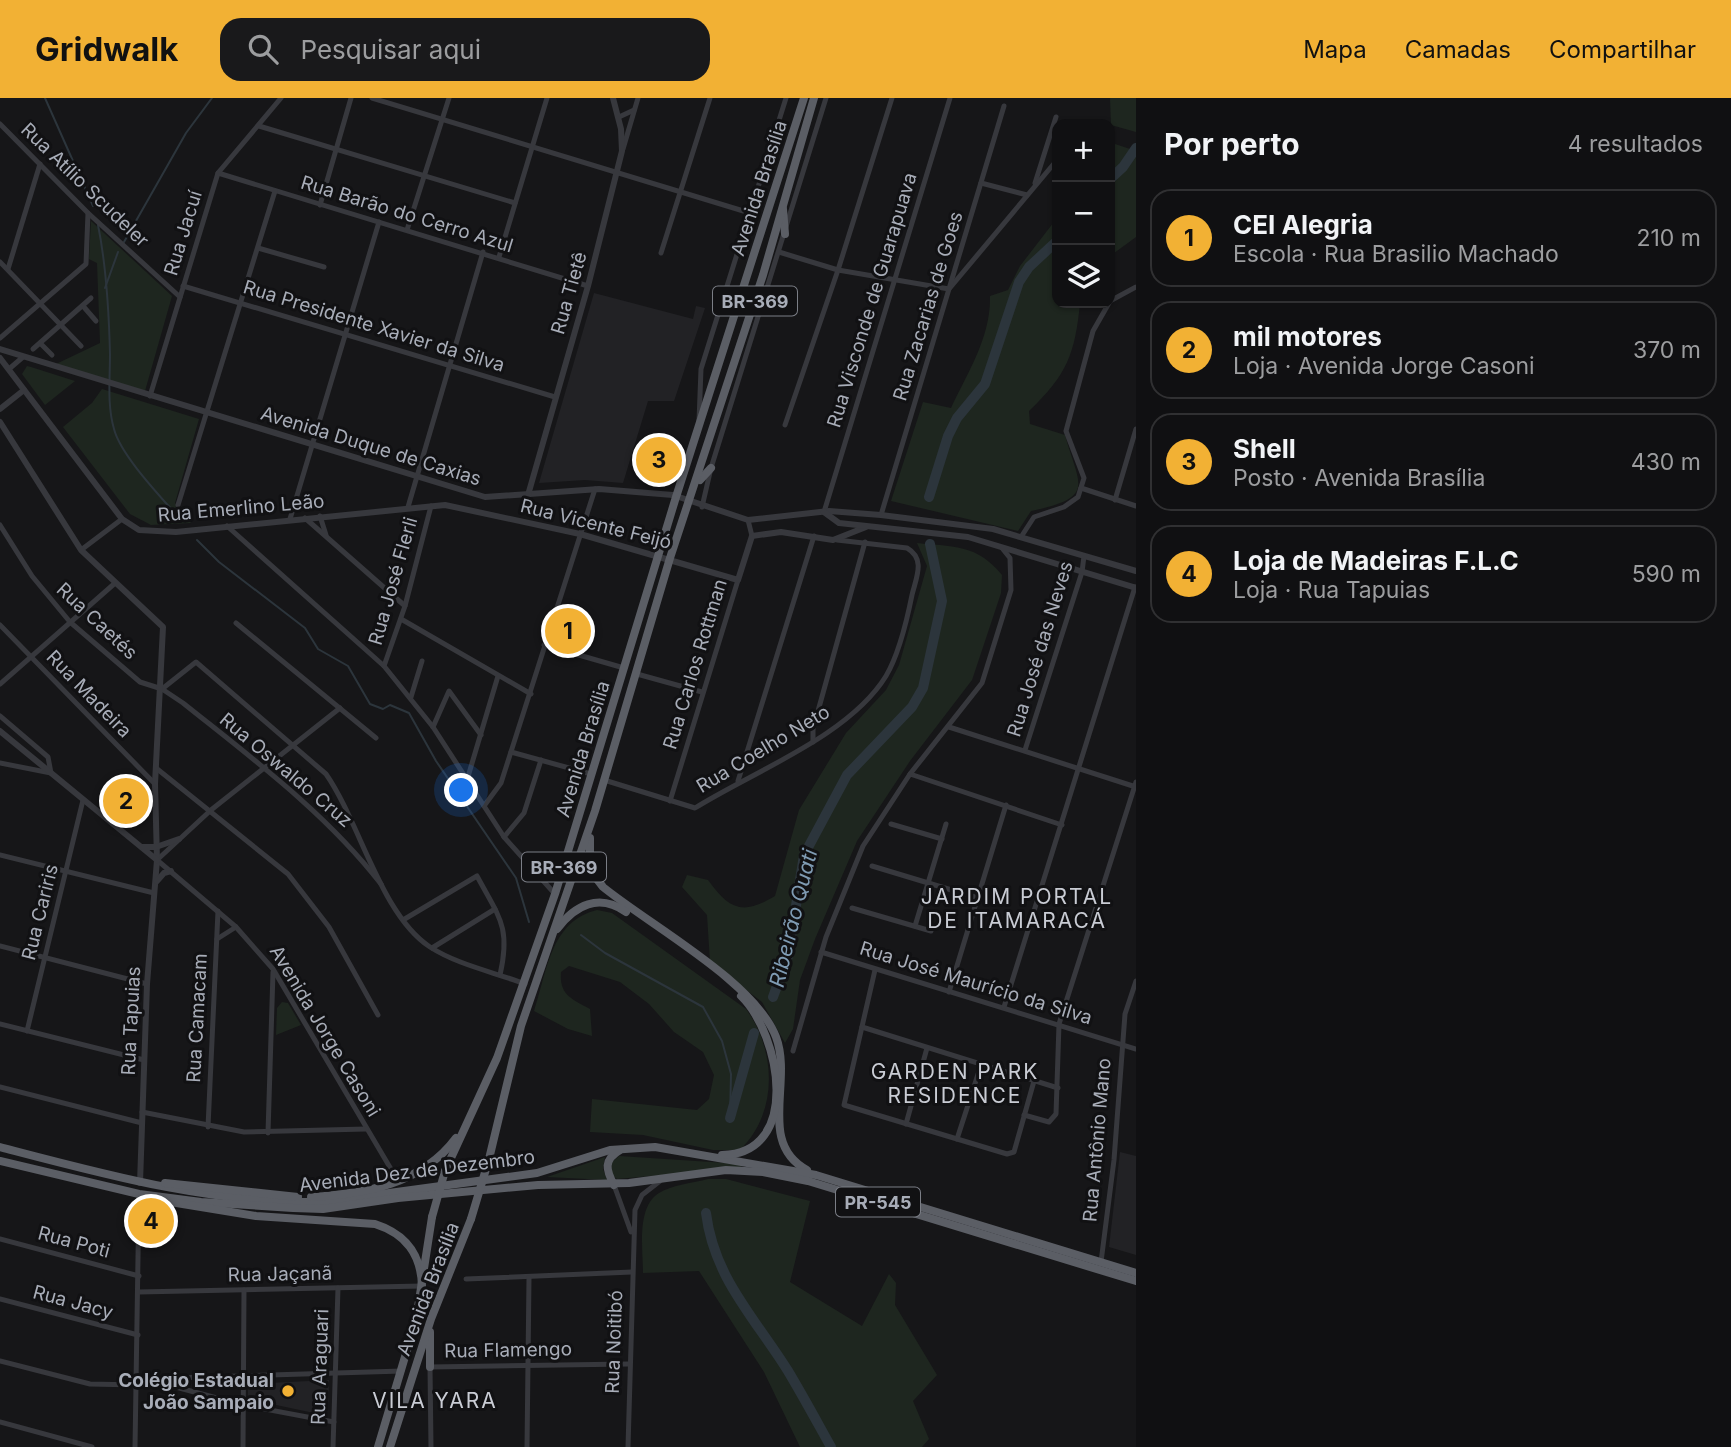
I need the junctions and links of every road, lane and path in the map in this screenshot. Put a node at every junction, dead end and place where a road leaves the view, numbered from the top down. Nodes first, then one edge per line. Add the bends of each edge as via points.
1 (281, 98) edge
2 (351, 98) edge
3 (372, 98) edge
4 (449, 98) edge
5 (547, 98) edge
6 (613, 98) edge
7 (638, 98) edge
8 (710, 98) edge
9 (786, 98) edge
10 (804, 98) edge
11 (814, 98) edge
12 (826, 98) edge
13 (891, 98) edge
14 (950, 98) edge
15 (1004, 106) dead end
16 (635, 110) junction
17 (622, 117) junction
18 (1056, 117) dead end
19 (443, 118) junction
20 (631, 119) junction
21 (0, 124) edge
22 (259, 126) junction
23 (625, 130) junction
24 (533, 146) junction
25 (336, 150) junction
26 (1044, 154) junction
27 (1052, 158) edge
28 (40, 164) junction
29 (1052, 166) edge
30 (617, 171) junction
31 (218, 173) junction
32 (424, 176) junction
33 (981, 183) junction
34 (1035, 186) junction
35 (681, 190) junction
36 (275, 191) junction
37 (1027, 195) junction
38 (515, 203) junction
39 (782, 204) junction
40 (320, 205) junction
41 (88, 213) junction
42 (750, 213) junction
43 (379, 222) junction
44 (407, 230) junction
45 (785, 234) junction
46 (258, 248) junction
47 (483, 252) junction
48 (779, 252) junction
49 (662, 253) dead end
50 (499, 257) junction
51 (0, 262) edge
52 (324, 267) dead end
53 (8, 269) junction
54 (838, 270) junction
55 (894, 281) junction
56 (183, 286) junction
57 (588, 286) junction
58 (1136, 287) edge
59 (949, 289) junction
60 (180, 297) junction
61 (91, 298) dead end
62 (1115, 299) edge
63 (41, 303) junction
64 (241, 303) junction
65 (83, 306) junction
66 (1106, 308) edge
67 (96, 321) dead end
68 (62, 324) junction
69 (345, 334) junction
70 (1, 338) edge
71 (40, 343) junction
72 (81, 346) dead end
73 (0, 349) edge
74 (33, 349) dead end
75 (52, 355) dead end
76 (23, 357) junction
77 (0, 358) edge
78 (450, 365) junction
79 (9, 369) junction
80 (24, 390) junction
81 (150, 396) junction
82 (555, 397) junction
83 (0, 409) edge
84 (209, 413) junction
85 (0, 422) edge
86 (785, 425) dead end
87 (699, 429) junction
88 (1136, 429) edge
89 (313, 446) junction
90 (711, 468) junction
91 (416, 477) junction
92 (696, 485) junction
93 (449, 487) junction
94 (1081, 488) junction
95 (595, 489) junction
96 (528, 495) junction
97 (676, 497) junction
98 (485, 498) junction
99 (1115, 500) junction
100 (690, 503) junction
101 (178, 505) dead end
102 (445, 505) junction
103 (431, 506) junction
104 (1136, 506) edge
105 (408, 507) junction
106 (702, 507) junction
107 (824, 512) junction
108 (486, 513) junction
109 (881, 514) junction
110 (320, 516) junction
111 (305, 518) junction
112 (122, 519) junction
113 (290, 519) junction
114 (748, 520) junction
115 (243, 524) junction
116 (0, 525) edge
117 (226, 526) junction
118 (866, 527) junction
119 (580, 534) junction
120 (752, 536) junction
121 (814, 536) junction
122 (1021, 537) junction
123 (328, 538) junction
124 (833, 540) junction
125 (865, 542) junction
126 (246, 545) junction
127 (1000, 545) junction
128 (81, 550) junction
129 (659, 554) junction
130 (1084, 556) junction
131 (670, 558) junction
132 (1136, 571) edge
133 (1082, 572) junction
134 (738, 580) junction
135 (114, 584) junction
136 (1135, 587) edge
137 (405, 606) junction
138 (401, 619) junction
139 (70, 622) junction
140 (236, 623) dead end
141 (0, 625) edge
142 (544, 645) junction
143 (30, 657) junction
144 (422, 661) dead end
145 (384, 666) junction
146 (624, 668) junction
147 (638, 674) junction
148 (498, 676) junction
149 (0, 684) edge
150 (162, 689) junction
151 (702, 692) junction
152 (530, 694) junction
153 (411, 697) junction
154 (340, 708) junction
155 (0, 716) edge
156 (433, 727) junction
157 (949, 727) junction
158 (0, 731) edge
159 (481, 735) junction
160 (376, 738) dead end
161 (813, 742) junction
162 (294, 744) junction
163 (1025, 750) junction
164 (511, 752) junction
165 (541, 760) junction
166 (0, 764) edge
167 (156, 768) junction
168 (263, 769) junction
169 (1080, 769) junction
170 (51, 773) junction
171 (591, 774) junction
172 (911, 774) junction
173 (466, 780) junction
174 (604, 780) junction
175 (738, 781) junction
176 (155, 784) junction
177 (1136, 785) edge
178 (83, 800) junction
179 (670, 801) junction
180 (1006, 805) junction
181 (484, 806) junction
182 (211, 810) junction
183 (595, 811) junction
184 (891, 824) dead end
185 (946, 824) dead end
186 (1062, 825) junction
187 (504, 836) junction
188 (179, 839) junction
189 (942, 839) junction
190 (140, 847) junction
191 (156, 847) junction
192 (165, 852) junction
193 (0, 855) edge
194 (157, 860) junction
195 (872, 866) dead end
196 (66, 871) junction
197 (171, 871) junction
198 (928, 883) junction
199 (381, 884) junction
200 (154, 889) junction
201 (555, 894) junction
202 (978, 898) junction
203 (852, 908) dead end
204 (495, 909) junction
205 (218, 911) junction
206 (403, 920) junction
207 (915, 926) junction
208 (236, 927) junction
209 (931, 931) dead end
210 (553, 935) junction
211 (217, 939) junction
212 (0, 946) edge
213 (432, 948) junction
214 (821, 953) junction
215 (45, 957) junction
216 (273, 970) junction
217 (875, 970) junction
218 (500, 975) junction
219 (1136, 981) edge
220 (147, 984) junction
221 (525, 984) junction
222 (949, 992) junction
223 (1004, 1007) junction
224 (377, 1015) dead end
225 (0, 1024) edge
226 (1059, 1024) junction
227 (862, 1027) junction
228 (27, 1031) junction
229 (1122, 1045) junction
230 (927, 1048) junction
231 (1136, 1049) edge
232 (793, 1051) dead end
233 (144, 1060) junction
234 (981, 1065) junction
235 (1034, 1081) junction
236 (0, 1087) edge
237 (1058, 1088) junction
238 (142, 1112) junction
239 (1024, 1115) junction
240 (142, 1123) junction
241 (906, 1124) junction
242 (466, 1125) junction
243 (208, 1127) junction
244 (366, 1129) junction
245 (268, 1133) junction
246 (957, 1139) junction
247 (629, 1146) junction
248 (0, 1147) edge
249 (705, 1155) junction
250 (0, 1161) edge
251 (816, 1175) junction
252 (665, 1178) junction
253 (398, 1182) junction
254 (141, 1183) junction
255 (614, 1185) junction
256 (139, 1194) junction
257 (632, 1238) junction
258 (0, 1239) edge
259 (1101, 1262) junction
260 (632, 1272) junction
261 (1136, 1273) edge
262 (139, 1276) junction
263 (528, 1278) junction
264 (466, 1279) dead end
265 (1136, 1281) edge
266 (422, 1286) junction
267 (338, 1288) junction
268 (244, 1290) junction
269 (139, 1292) junction
270 (0, 1299) edge
271 (431, 1319) junction
272 (138, 1335) junction
273 (0, 1361) edge
274 (528, 1364) junction
275 (628, 1364) junction
276 (430, 1367) junction
277 (402, 1371) junction
278 (338, 1372) junction
279 (244, 1377) junction
280 (195, 1378) junction
281 (149, 1380) junction
282 (137, 1382) junction
283 (194, 1390) junction
284 (243, 1405) junction
285 (0, 1422) edge
286 (334, 1422) junction
287 (92, 1447) edge
288 (135, 1447) edge
289 (243, 1447) edge
290 (333, 1447) edge
291 (378, 1447) edge
292 (390, 1447) edge
293 (431, 1447) edge
294 (527, 1447) edge
295 (628, 1447) edge

1 - 22 street, Rua Jacuí
2 - 25 street
3 - 19 street
4 - 19 street
5 - 24 street
6 - 17 street, Rua Tietê
7 - 16 street
8 - 35 street
9 - 42 street
10 - 87 highway, Avenida Brasília / BR-369
11 - 39 highway, Avenida Brasília / BR-369
12 - 45 street
13 - 54 street
14 - 55 street, Rua Visconde de Guarapuava
15 - 33 street, Rua Zacarias de Goes
16 - 17 street
16 - 20 street
17 - 20 street
17 - 23 street, Rua Tietê
18 - 26 street
19 - 24 street
19 - 32 street
20 - 23 street
21 - 28 street, Rua Atílio Scudeler
22 - 25 street
22 - 31 street, Rua Jacuí
23 - 30 street, Rua Tietê
24 - 30 street
24 - 38 street
25 - 32 street
25 - 40 street
26 - 27 street
26 - 34 street
28 - 41 street, Rua Atílio Scudeler
28 - 53 street
29 - 34 street
30 - 35 street
30 - 57 street, Rua Tietê
31 - 36 street, Rua Barão do Cerro Azul
31 - 56 street, Rua Jacuí
32 - 38 street
32 - 44 street
33 - 37 street
33 - 59 street, Rua Zacarias de Goes
34 - 37 street
35 - 42 street
35 - 49 street
36 - 40 street, Rua Barão do Cerro Azul
36 - 46 street
37 - 59 street
38 - 50 street
39 - 45 highway
39 - 92 highway, Avenida Brasília / BR-369
40 - 43 street, Rua Barão do Cerro Azul
41 - 60 street, Rua Atílio Scudeler
41 - 63 street via 86,264
42 - 87 street via 701,369
43 - 44 street, Rua Barão do Cerro Azul
43 - 69 street
44 - 47 street, Rua Barão do Cerro Azul
45 - 48 street
46 - 52 street
46 - 64 street
47 - 50 street, Rua Barão do Cerro Azul
47 - 78 street
48 - 54 street
48 - 90 street
50 - 57 street, Rua Barão do Cerro Azul
51 - 53 street
53 - 63 street
54 - 55 street
54 - 86 street
55 - 59 street
55 - 107 street, Rua Visconde de Guarapuava
56 - 60 street, Rua Jacuí
56 - 64 street, Rua Presidente Xavier da Silva
57 - 82 street, Rua Tietê
58 - 62 street
59 - 109 street, Rua Zacarias de Goes
60 - 81 street, Rua Jacuí
61 - 65 street
63 - 68 street
63 - 70 street
64 - 69 street, Rua Presidente Xavier da Silva
64 - 84 street
65 - 67 street
65 - 68 street
66 - 94 street via 1093,331 1066,431 1084,478
68 - 71 street
68 - 72 street
69 - 78 street, Rua Presidente Xavier da Silva
69 - 89 street
71 - 74 street
71 - 75 street
73 - 76 street, Avenida Duque de Caxias
76 - 79 street
76 - 81 street, Avenida Duque de Caxias
77 - 79 street
78 - 82 street, Rua Presidente Xavier da Silva
78 - 91 street
79 - 80 street
80 - 83 street
80 - 112 street
81 - 84 street, Avenida Duque de Caxias
82 - 96 street, Rua Tietê
84 - 89 street, Avenida Duque de Caxias
84 - 101 street
85 - 128 street, Rua Tapuias
87 - 97 highway, Avenida Brasília / BR-369
88 - 99 street
89 - 91 street, Avenida Duque de Caxias
89 - 113 street
90 - 92 highway
90 - 106 street
91 - 93 street, Avenida Duque de Caxias
91 - 105 street
92 - 100 highway, Avenida Brasília / BR-369
93 - 98 street, Avenida Duque de Caxias
93 - 102 street
94 - 99 street
94 - 122 street via 1078,497 1064,507 1034,517
95 - 96 street, Avenida Duque de Caxias
95 - 97 street, Avenida Duque de Caxias
95 - 119 street
96 - 98 street, Avenida Duque de Caxias
97 - 100 street, Avenida Duque de Caxias
97 - 129 highway, Avenida Brasília / BR-369
98 - 108 street
99 - 104 street
100 - 106 street, Avenida Duque de Caxias
100 - 131 highway, Avenida Brasília / BR-369
102 - 103 street, Rua Emerlino Leão
102 - 108 street, Rua Vicente Feijó
103 - 105 street, Rua Emerlino Leão
103 - 137 street, Rua José FIerli
105 - 110 street, Rua Emerlino Leão
106 - 114 street, Avenida Duque de Caxias
107 - 109 street, Avenida Duque de Caxias
107 - 114 street, Avenida Duque de Caxias
107 - 118 street via 839,523
108 - 119 street, Rua Vicente Feijó
109 - 122 street, Avenida Duque de Caxias
110 - 111 street, Rua Emerlino Leão
110 - 123 street
111 - 113 street, Rua Emerlino Leão
111 - 123 street
112 - 117 street, Rua Emerlino Leão via 139,530 160,533
112 - 128 street
113 - 115 street, Rua Emerlino Leão
114 - 120 street
115 - 117 street, Rua Emerlino Leão
115 - 126 street
116 - 139 street, Rua Caetés via 32,576
117 - 126 street
118 - 124 street
118 - 127 street via 953,534
119 - 129 street, Rua Vicente Feijó
119 - 142 street
120 - 121 street via 781,532
120 - 134 street, Rua Carlos Rottman
121 - 124 street
121 - 175 street
122 - 130 street, Avenida Duque de Caxias
123 - 137 street
124 - 125 street
125 - 161 street
125 - 161 street, Rua Coelho Neto via 915,553 919,562 909,612 887,675 863,706
126 - 145 street
127 - 133 street
127 - 157 street via 1010,558 1011,590 982,683
128 - 135 street, Rua Tapuias
129 - 131 street, Rua Vicente Feijó
129 - 146 highway, Avenida Brasília / BR-369
130 - 132 street, Avenida Duque de Caxias
130 - 133 street, Rua José das Neves
131 - 134 street, Rua Vicente Feijó
131 - 147 highway, Avenida Brasília / BR-369
133 - 136 street
133 - 163 street, Rua José das Neves
134 - 151 street, Rua Carlos Rottman
135 - 139 street
135 - 150 street, Rua Tapuias via 163,627
136 - 169 street
137 - 138 street, Rua José FIerli
138 - 145 street, Rua José FIerli
138 - 148 street
139 - 143 street
139 - 150 street, Rua Caetés via 140,682
140 - 154 street
141 - 143 street, Rua Madeira
142 - 146 street
142 - 152 street
143 - 149 street
143 - 176 street, Rua Madeira
144 - 153 street
145 - 153 street
146 - 171 highway, Avenida Brasília / BR-369
147 - 151 street
147 - 174 highway, Avenida Brasília / BR-369
148 - 152 street
148 - 159 street
150 - 162 street via 196,662
150 - 167 street, Rua Tapuias
150 - 168 street, Rua Oswaldo Cruz
151 - 179 street, Rua Carlos Rottman
152 - 164 street
153 - 156 street
154 - 160 street
154 - 162 street
155 - 170 street, Avenida Jorge Casoni via 48,757
156 - 159 street via 449,691
156 - 173 street
157 - 163 street
157 - 172 street
158 - 170 street, Avenida Jorge Casoni
159 - 173 street
161 - 175 street, Rua Coelho Neto
162 - 168 street
162 - 199 street via 340,794
163 - 169 street
164 - 165 street
164 - 181 street via 498,790
165 - 171 street
165 - 187 street via 524,813
166 - 170 street
167 - 176 street, Rua Tapuias
167 - 182 street
168 - 182 street
168 - 199 street, Rua Oswaldo Cruz via 343,838
169 - 177 street
169 - 186 street
170 - 178 street, Avenida Jorge Casoni
171 - 201 highway, Avenida Brasília / BR-369
172 - 180 street
172 - 214 street via 863,846
173 - 181 street
174 - 179 street, Rua Coelho Neto
174 - 183 highway, Avenida Brasília / BR-369
175 - 179 street, Rua Coelho Neto via 695,808
176 - 191 street, Rua Tapuias
177 - 226 street
178 - 190 street, Avenida Jorge Casoni
178 - 196 street, Rua Cariris
180 - 186 street
180 - 202 street
181 - 187 street
182 - 188 street
182 - 224 street via 307,894
183 - 210 highway, Avenida Brasília / BR-369
183 - 251 highway via 587,858 595,879 743,990 764,1014 783,1066 780,1138 791,1158
184 - 189 street
185 - 189 street
186 - 223 street
187 - 201 street
188 - 191 street
188 - 192 street
189 - 198 street
190 - 191 street
190 - 194 street, Avenida Jorge Casoni
191 - 194 street, Rua Tapuias
192 - 194 street
192 - 197 street
193 - 196 street
194 - 197 street, Avenida Jorge Casoni
194 - 200 street, Rua Tapuias
195 - 198 street
196 - 200 street
196 - 215 street, Rua Cariris
197 - 200 street via 161,875
197 - 205 street, Avenida Jorge Casoni
198 - 202 street
198 - 207 street
199 - 206 street
200 - 220 street, Rua Tapuias
201 - 221 highway, Avenida Brasília / BR-369
202 - 222 street
203 - 207 street
204 - 206 street via 477,876
204 - 213 street
204 - 218 street via 506,939
205 - 208 street, Avenida Jorge Casoni
205 - 211 street, Rua Camacam
206 - 213 street
207 - 209 street
208 - 211 street
208 - 216 street, Avenida Jorge Casoni
210 - 249 highway via 579,907 608,903 740,994 759,1018 774,1052 777,1074 767,1130 750,1150
210 - 271 highway, Avenida Brasília / BR-369, bridge via 514,1053 471,1219
211 - 243 street, Rua Camacam
212 - 215 street
213 - 218 street
214 - 217 street, Rua José Maurício da Silva
214 - 232 street
215 - 220 street
215 - 228 street, Rua Cariris
216 - 244 street, Avenida Jorge Casoni
216 - 245 street
217 - 222 street, Rua José Maurício da Silva
217 - 227 street
218 - 221 street
219 - 229 street, Rua Antônio Mano via 1125,1014
220 - 233 street, Rua Tapuias
221 - 242 highway, Avenida Brasília / BR-369
222 - 223 street, Rua José Maurício da Silva
223 - 226 street, Rua José Maurício da Silva
225 - 228 street
226 - 229 street, Rua José Maurício da Silva
226 - 237 street
227 - 230 street
227 - 241 street via 844,1105
228 - 233 street
229 - 231 street, Rua José Maurício da Silva
229 - 259 street, Rua Antônio Mano
230 - 234 street
230 - 241 street
233 - 238 street, Rua Tapuias
234 - 235 street
234 - 246 street
235 - 237 street
235 - 239 street
236 - 240 street
237 - 239 street via 1054,1118 1049,1122
238 - 240 street, Rua Tapuias
238 - 243 street
239 - 246 street via 1014,1152 1007,1154
240 - 254 street, Rua Tapuias
241 - 246 street
242 - 253 highway via 426,1169
242 - 266 highway, Avenida Brasília / BR-369, bridge via 445,1171 432,1217
243 - 245 street
244 - 245 street
244 - 253 street, Avenida Jorge Casoni
247 - 249 highway, PR-545
247 - 254 highway, Avenida Dez de Dezembro via 537,1173 323,1202 238,1199
247 - 255 highway via 607,1163
248 - 254 highway, Avenida Dez de Dezembro
249 - 251 highway, PR-545
250 - 256 highway, Avenida Dez de Dezembro
251 - 259 highway, PR-545
252 - 255 highway, PR-545
252 - 257 street, Rua Noitibó via 640,1199
252 - 265 highway, PR-545 via 726,1170 798,1178
253 - 254 highway via 304,1198
255 - 256 highway, Avenida Dez de Dezembro via 525,1186 323,1209 239,1206
255 - 257 street, Rua Noitibó
256 - 262 street
256 - 266 highway via 229,1212 388,1228 414,1251 422,1268
257 - 260 street, Rua Noitibó
258 - 262 street, Rua Poti
259 - 261 highway, PR-545
260 - 263 street
260 - 275 street, Rua Noitibó
262 - 269 street
263 - 264 street
263 - 274 street
266 - 267 street, Rua Jaçanã
266 - 277 highway, Avenida Brasília / BR-369
267 - 268 street, Rua Jaçanã
267 - 278 street, Rua Araguari
268 - 269 street, Rua Jaçanã
268 - 279 street
269 - 272 street
270 - 272 street, Rua Jacy
271 - 276 highway
271 - 292 highway, Avenida Brasília / BR-369
272 - 282 street
273 - 282 street via 90,1384
274 - 275 street, Rua Flamengo
274 - 276 street, Rua Flamengo
274 - 294 street
275 - 295 street, Rua Noitibó
276 - 293 street
277 - 278 street
277 - 291 highway, Avenida Brasília / BR-369
278 - 279 street
278 - 286 street, Rua Araguari
279 - 280 street
279 - 284 street
280 - 281 street
280 - 283 street
281 - 282 street
281 - 283 street
282 - 288 street
283 - 284 street
284 - 286 street
284 - 289 street
285 - 287 street
286 - 290 street, Rua Araguari

